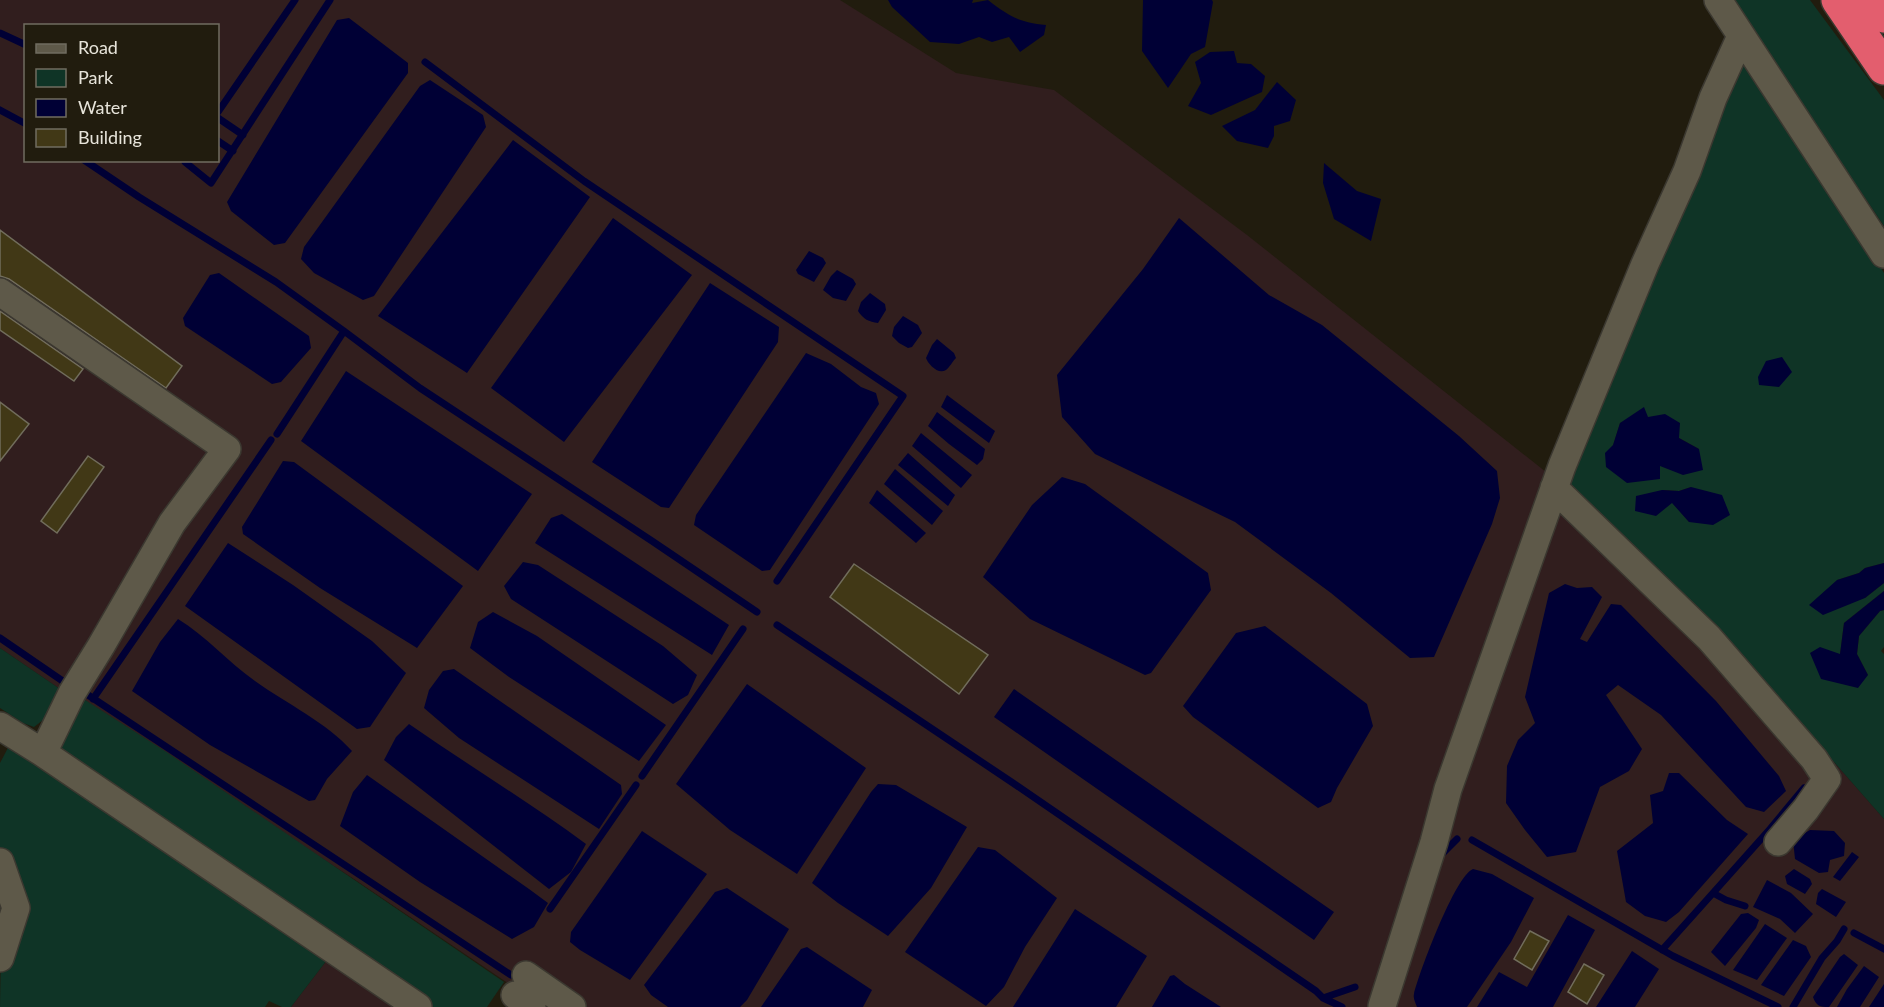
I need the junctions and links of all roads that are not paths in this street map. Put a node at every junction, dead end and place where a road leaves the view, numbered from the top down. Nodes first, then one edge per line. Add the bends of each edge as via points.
1 (1718, 0) edge
2 (1838, 0) edge
3 (1873, 0) edge
4 (1884, 16) edge
5 (1741, 36) junction
6 (1884, 68) edge
7 (1884, 254) edge
8 (0, 292) edge
9 (1554, 488) junction
10 (0, 726) edge
11 (43, 753) junction
12 (1778, 842) dead end
13 (0, 862) edge
14 (0, 958) edge
15 (524, 993) edge
16 (418, 1007) edge
17 (572, 1007) edge
18 (1383, 1007) edge

1 - 5 street
2 - 6 highway
3 - 4 highway
5 - 7 street
5 - 9 street
8 - 11 street via 227,450 172,523 72,693
9 - 12 street via 1709,638 1827,779
9 - 18 street via 1448,789
10 - 11 street
11 - 16 street
13 - 14 street via 16,908
15 - 17 street

